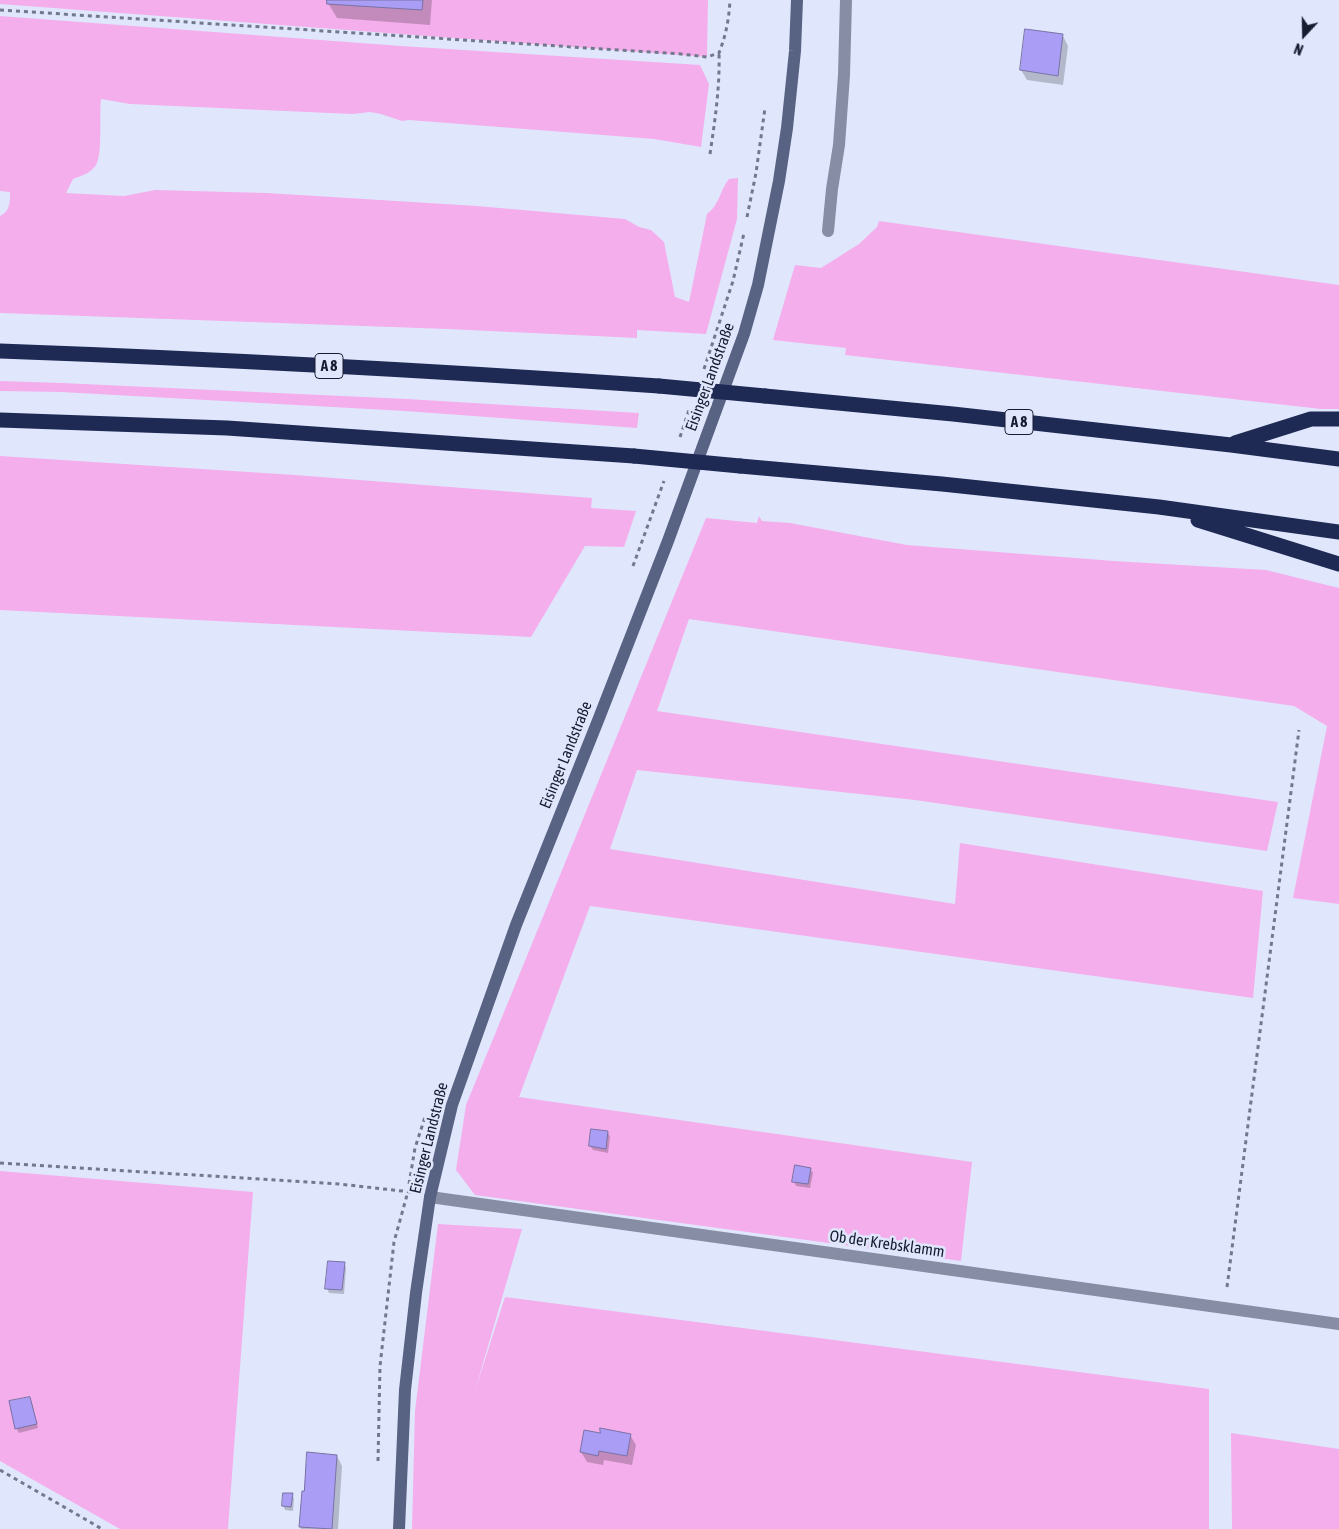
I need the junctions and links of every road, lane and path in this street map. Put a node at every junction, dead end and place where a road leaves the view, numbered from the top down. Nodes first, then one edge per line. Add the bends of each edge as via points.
1 (730, 0) edge
2 (797, 0) edge
3 (846, 0) edge
4 (0, 10) edge
5 (719, 53) junction
6 (710, 154) dead end
7 (828, 231) dead end
8 (0, 351) edge
9 (1339, 419) edge
10 (0, 420) edge
11 (1232, 444) junction
12 (1339, 459) edge
13 (1159, 507) junction
14 (1339, 532) edge
15 (1339, 564) edge
16 (1299, 730) dead end
17 (0, 1163) edge
18 (430, 1197) junction
19 (1225, 1308) junction
20 (1339, 1324) edge
21 (0, 1470) edge
22 (102, 1529) edge
23 (399, 1529) edge

1 - 5 path
2 - 18 main road, Eisinger Landstraße via 794,60 779,181 758,285 744,334 486,1007 452,1105
3 - 7 lane via 839,145
4 - 5 path via 707,57
5 - 6 path via 717,107
8 - 11 highway, A 8, bridge via 370,368 658,386
9 - 11 highway via 1311,419
10 - 13 highway, bridge via 228,428 634,456
11 - 12 highway, A 8
13 - 14 highway
13 - 15 highway
16 - 19 path
17 - 18 path via 339,1184 408,1191
18 - 19 lane, Ob der Krebsklamm
18 - 23 main road, Eisinger Landstraße via 405,1390
19 - 20 lane, Ob der Krebsklamm
21 - 22 path

